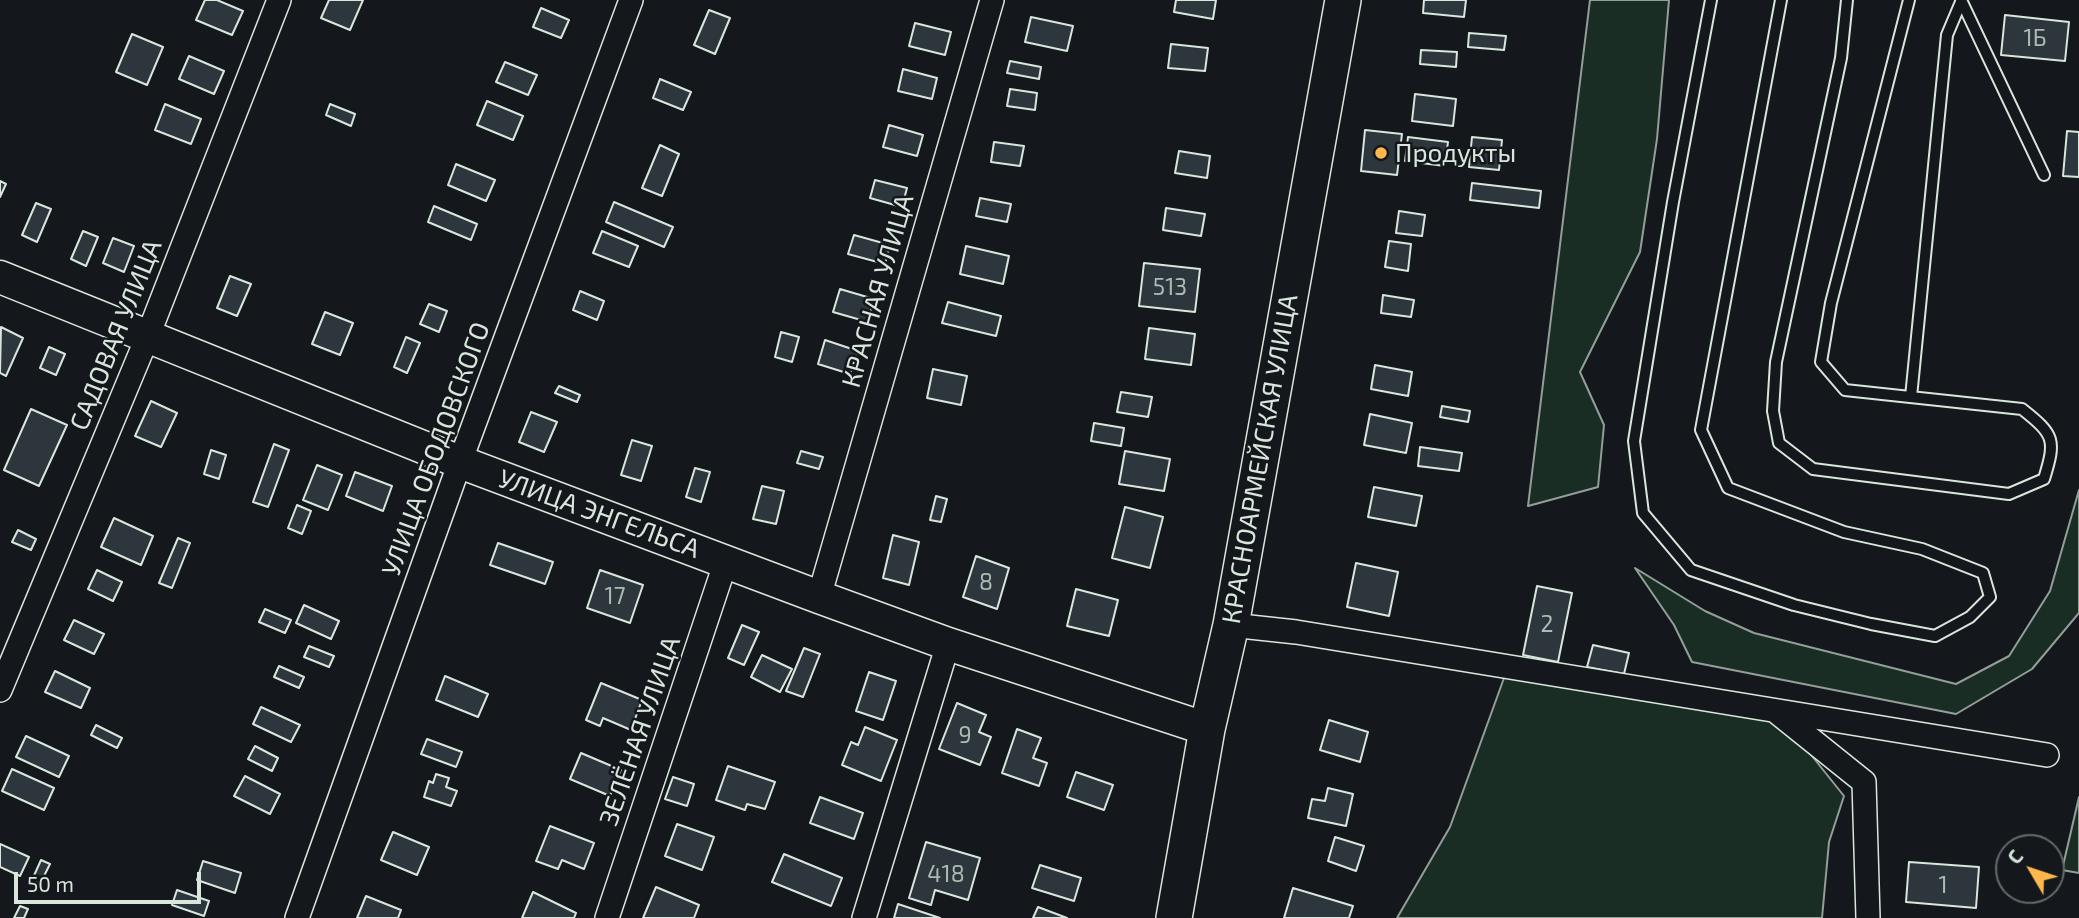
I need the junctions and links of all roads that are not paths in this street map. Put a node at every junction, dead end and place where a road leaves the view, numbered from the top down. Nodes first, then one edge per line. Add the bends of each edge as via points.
1 (279, 0) edge
2 (631, 0) edge
3 (992, 0) edge
4 (1343, 0) edge
5 (1711, 0) edge
6 (1781, 0) edge
7 (1847, 0) edge
8 (1909, 0) edge
9 (1961, 1) edge
10 (2044, 175) dead end
11 (0, 277) edge
12 (147, 338) junction
13 (1911, 397) junction
14 (460, 462) junction
15 (726, 561) junction
16 (819, 597) junction
17 (1231, 625) junction
18 (948, 644) junction
19 (0, 690) edge
20 (1776, 711) junction
21 (1207, 729) junction
22 (2047, 755) dead end
23 (297, 918) edge
24 (607, 918) edge
25 (864, 918) edge
26 (1174, 918) edge
27 (1868, 918) edge

1 - 12 street, САДОВАЯ УЛИЦА
2 - 14 street, УЛИЦА ОБОДОВСКОГО
3 - 16 street, КРАСНАЯ УЛИЦА
4 - 17 main road, КРАСНОАРМЕЙСКАЯ УЛИЦА
5 - 6 lane via 1634,441 1643,513 1691,570 1794,605 1936,636 1970,617 1990,597 1983,573 1922,549 1844,532 1727,488 1701,430
7 - 13 lane via 1842,58 1776,362 1773,411 1779,443 1813,469 2009,494 2044,479 2053,450 2044,426 2022,409
8 - 13 lane via 1831,303 1821,362 1845,390
9 - 10 lane
9 - 13 lane via 1947,35
11 - 12 street, УЛИЦА ЭНГЕЛЬСА
12 - 14 street, УЛИЦА ЭНГЕЛЬСА
12 - 19 street, САДОВАЯ УЛИЦА
14 - 15 street, УЛИЦА ЭНГЕЛЬСА
14 - 23 street, УЛИЦА ОБОДОВСКОГО
15 - 16 street, УЛИЦА ЭНГЕЛЬСА
15 - 24 street, ЗЕЛЁНАЯ УЛИЦА
16 - 18 street, УЛИЦА ЭНГЕЛЬСА
17 - 20 street
17 - 21 main road, КРАСНОАРМЕЙСКАЯ УЛИЦА
18 - 21 street, УЛИЦА ЭНГЕЛЬСА
18 - 25 street
20 - 22 street
20 - 27 street via 1864,782
21 - 26 main road, КРАСНОАРМЕЙСКАЯ УЛИЦА

